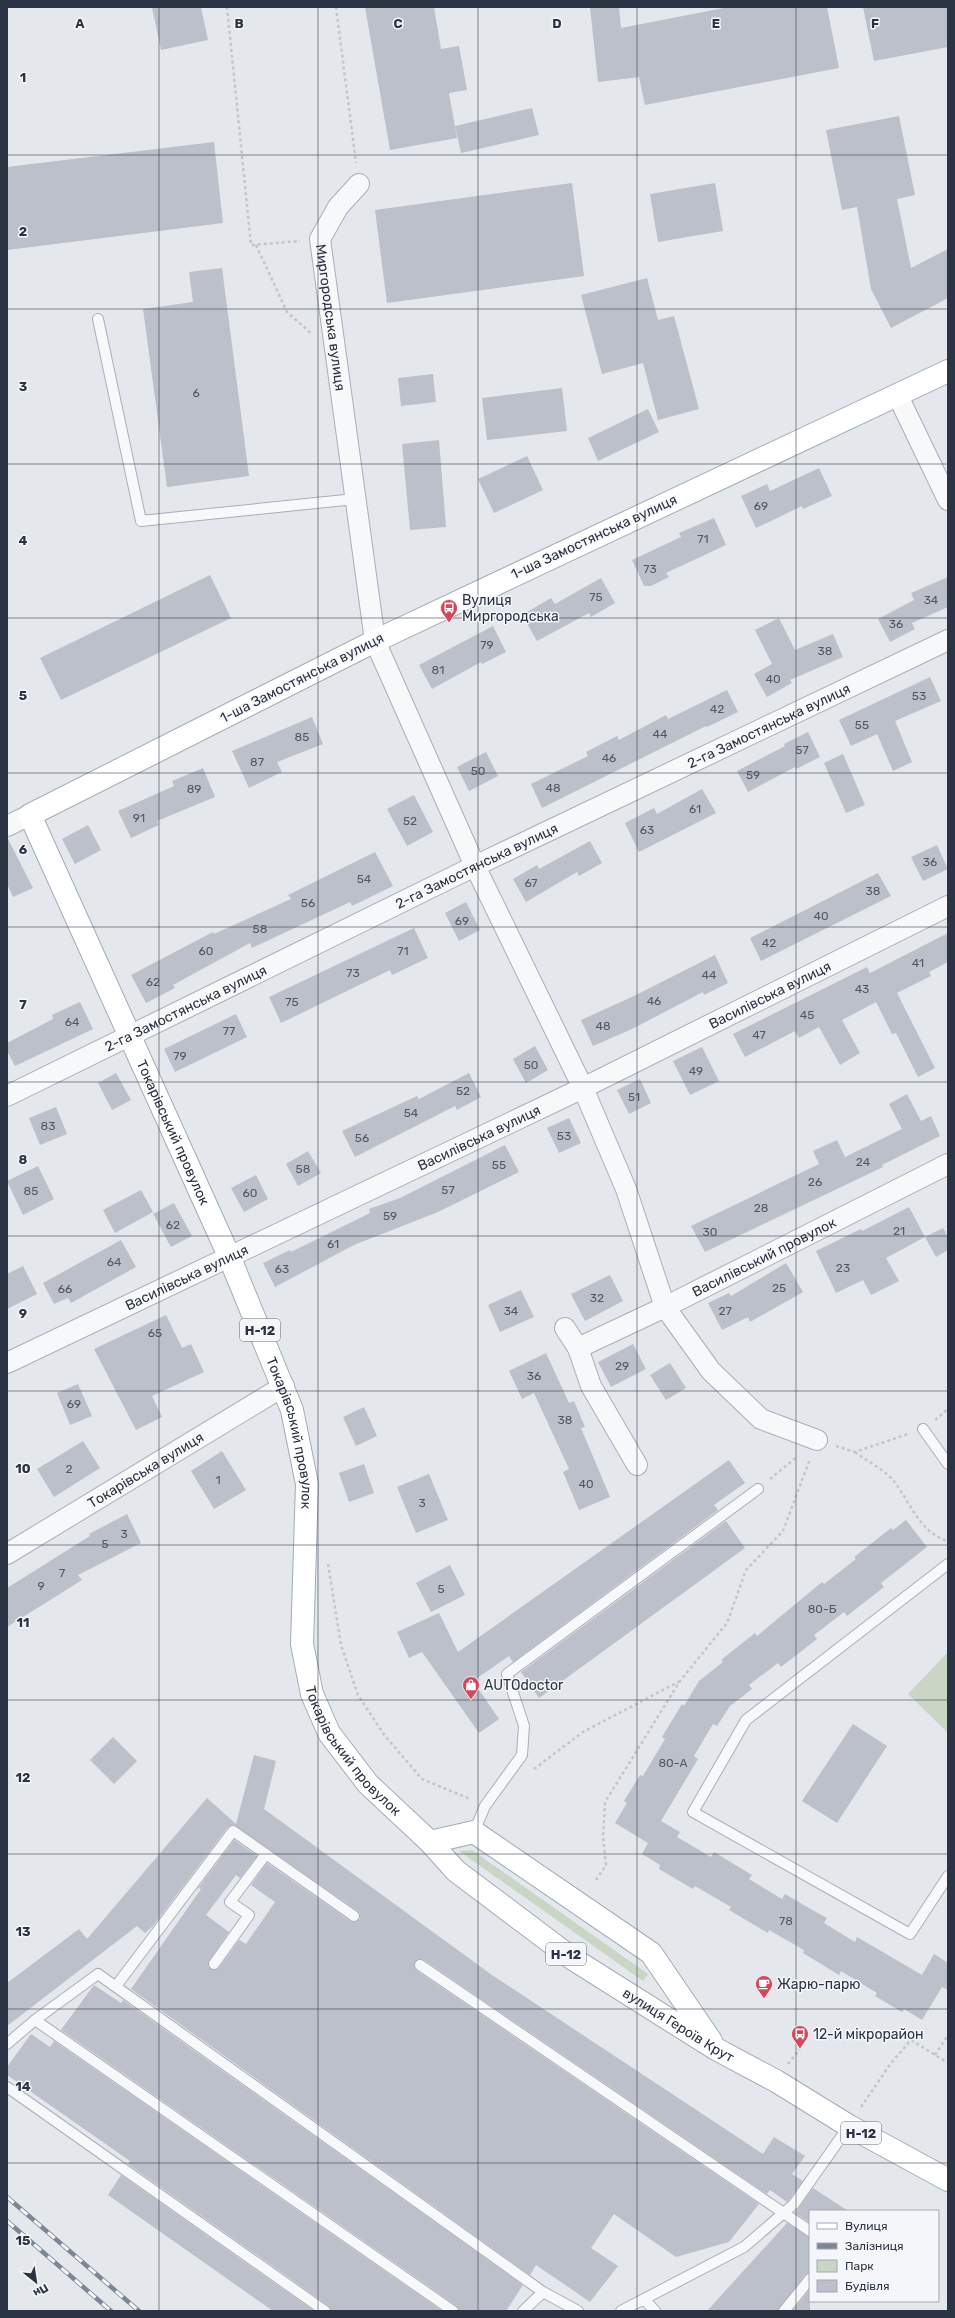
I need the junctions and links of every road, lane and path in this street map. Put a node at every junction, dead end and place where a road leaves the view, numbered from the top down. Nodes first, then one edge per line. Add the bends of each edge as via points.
1 (227, 7) edge
2 (336, 7) edge
3 (359, 184) joint
4 (320, 239) junction
5 (256, 245) junction
6 (98, 320) dead end
7 (335, 351) junction
8 (948, 371) edge
9 (897, 394) junction
10 (355, 499) junction
11 (948, 500) edge
12 (948, 640) edge
13 (375, 641) junction
14 (30, 815) junction
15 (7, 826) edge
16 (474, 866) junction
17 (948, 906) edge
18 (129, 1037) junction
19 (583, 1088) junction
20 (7, 1096) edge
21 (948, 1164) edge
22 (229, 1256) junction
23 (665, 1307) junction
24 (565, 1328) dead end
25 (578, 1348) junction
26 (7, 1363) edge
27 (284, 1386) junction
28 (948, 1409) edge
29 (923, 1429) junction
30 (817, 1440) junction
31 (855, 1452) junction
32 (948, 1464) edge
33 (637, 1465) dead end
34 (758, 1489) joint
35 (948, 1541) edge
36 (7, 1554) edge
37 (328, 1558) dead end
38 (948, 1564) edge
39 (680, 1681) junction
40 (531, 1771) dead end
41 (486, 1806) junction
42 (474, 1832) junction
43 (430, 1842) junction
44 (266, 1854) junction
45 (948, 1876) edge
46 (596, 1880) dead end
47 (354, 1916) dead end
48 (214, 1964) dead end
49 (420, 1965) dead end
50 (116, 1986) junction
51 (35, 2020) junction
52 (948, 2035) edge
53 (7, 2044) edge
54 (716, 2048) junction
55 (935, 2055) junction
56 (948, 2063) edge
57 (7, 2087) edge
58 (868, 2097) dead end
59 (849, 2126) junction
60 (948, 2180) edge
61 (784, 2212) junction
62 (809, 2229) edge
63 (809, 2280) edge
64 (543, 2292) junction
65 (644, 2299) junction
66 (325, 2311) edge
67 (454, 2311) edge
68 (523, 2311) edge
69 (578, 2311) edge
70 (621, 2311) edge
71 (655, 2311) edge
72 (784, 2311) edge

1 - 5 path via 251,245
2 - 3 path
3 - 4 street, Миргородська вулиця via 338,208
4 - 5 path
4 - 7 street, Миргородська вулиця
5 - 7 path via 286,312 322,344
6 - 10 lane via 141,521
7 - 10 street, Миргородська вулиця
8 - 9 main road, 1-ша Замостянська вулиця
9 - 11 street
9 - 13 main road, 1-ша Замостянська вулиця
10 - 13 street, Миргородська вулиця
12 - 16 street, 2-га Замостянська вулиця
13 - 14 main road, 1-ша Замостянська вулиця
13 - 16 street, Миргородська вулиця
14 - 15 street, 1-ша Замостянська вулиця
14 - 18 main road, Токарівський провулок / Н-12
16 - 18 street, 2-га Замостянська вулиця
16 - 19 street, Миргородська вулиця
17 - 19 street, Василівська вулиця
18 - 20 street, 2-га Замостянська вулиця
18 - 22 main road, Токарівський провулок / Н-12
19 - 22 street, Василівська вулиця
19 - 23 street, Миргородська вулиця via 626,1189
21 - 23 street, Василівський провулок
22 - 26 street, Василівська вулиця
22 - 27 main road, Токарівський провулок / Н-12
23 - 25 street, Василівський провулок
23 - 30 street, Миргородська вулиця via 710,1371 761,1419
24 - 25 street
25 - 33 street via 591,1386
27 - 36 street, Токарівська вулиця
27 - 43 main road, Токарівський провулок / Н-12 via 292,1410 307,1484 302,1644 312,1694 329,1734 368,1784
28 - 29 path
29 - 31 path
29 - 32 lane
30 - 31 path
30 - 34 path
30 - 39 path via 783,1531 746,1570 727,1623
31 - 35 path via 892,1480 914,1514 938,1539
34 - 41 lane via 507,1674 524,1726 522,1755
37 - 41 path via 341,1645 358,1695 385,1736 422,1779
38 - 45 lane via 746,1720 693,1812 910,1934
39 - 40 path via 583,1732
39 - 46 path via 605,1802 603,1837 606,1865
41 - 42 lane
42 - 43 main road
42 - 54 main road via 651,1953
43 - 54 main road, вулиця Героїв Крут / Н-12 via 456,1871 573,1959
44 - 47 lane
44 - 48 lane via 230,1902 249,1915
44 - 50 lane via 233,1831
49 - 61 lane
50 - 51 lane via 98,1974
50 - 64 lane
51 - 53 lane
51 - 67 lane
52 - 55 path
54 - 59 main road, вулиця Героїв Крут / Н-12
55 - 56 path
55 - 58 path via 911,2040 891,2063
57 - 66 lane
59 - 60 main road, вулиця Героїв Крут / Н-12
59 - 61 lane via 794,2204
61 - 62 lane
61 - 65 lane via 744,2247
63 - 72 lane
64 - 68 lane
64 - 69 lane
65 - 70 lane
65 - 71 lane

